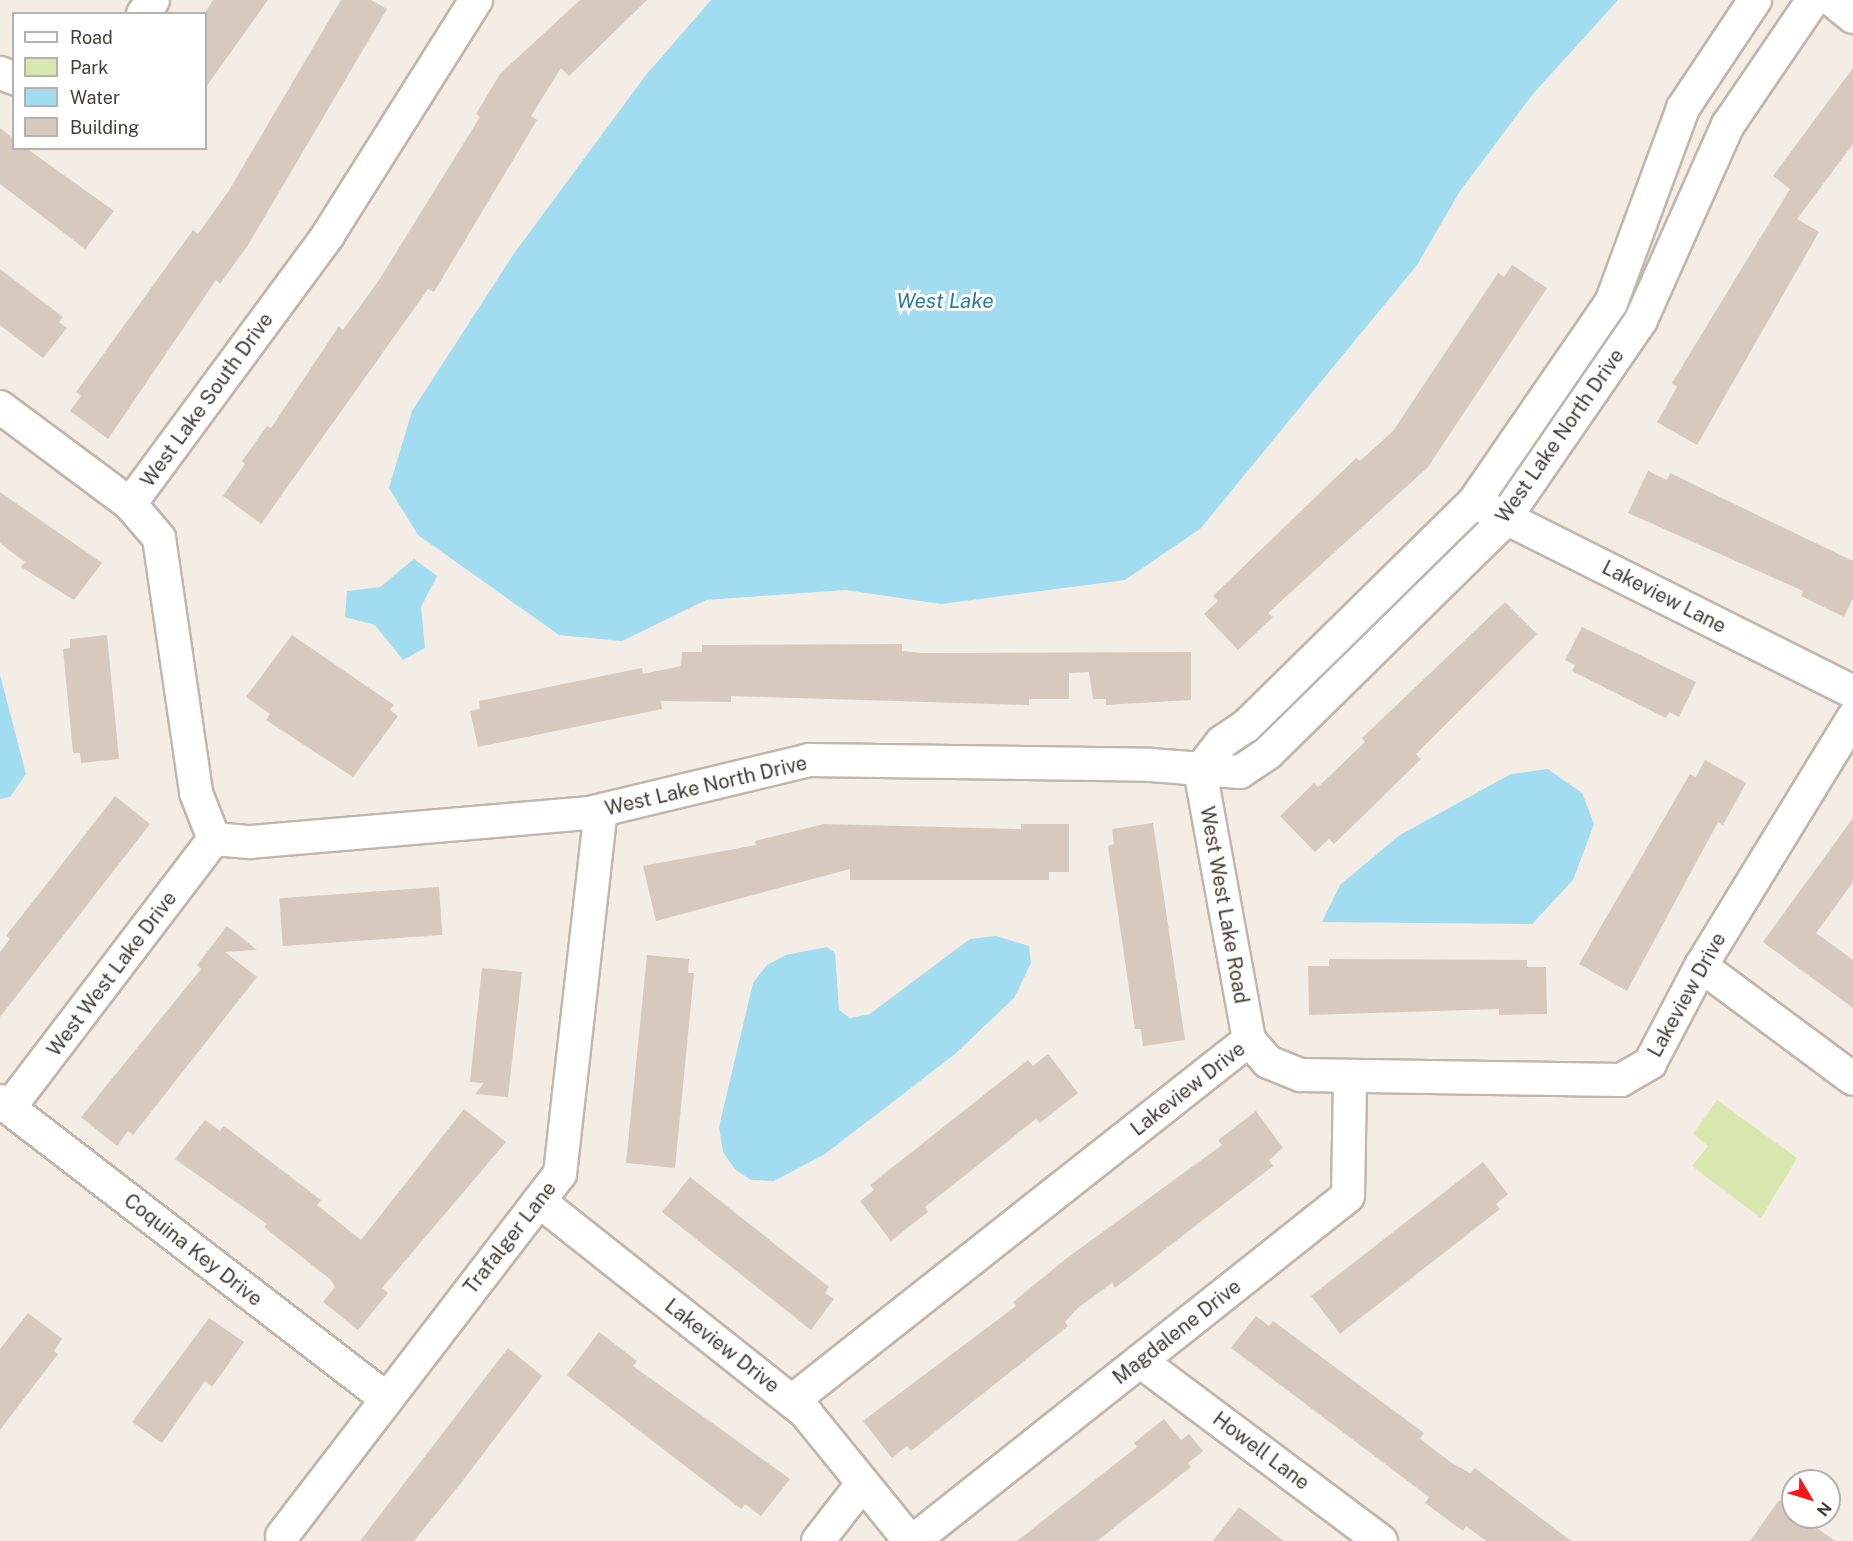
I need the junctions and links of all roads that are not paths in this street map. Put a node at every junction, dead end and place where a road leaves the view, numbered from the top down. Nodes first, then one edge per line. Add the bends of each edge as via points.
1 (476, 0) edge
2 (1755, 0) edge
3 (1813, 0) edge
4 (1832, 0) edge
5 (1853, 16) edge
6 (0, 407) edge
7 (1474, 502) junction
8 (130, 504) junction
9 (1505, 517) junction
10 (1853, 692) edge
11 (1853, 718) edge
12 (1200, 770) junction
13 (601, 811) junction
14 (214, 839) junction
15 (1701, 966) junction
16 (1249, 1040) junction
17 (1350, 1077) junction
18 (1853, 1079) edge
19 (4, 1105) edge
20 (538, 1201) junction
21 (1140, 1361) junction
22 (387, 1399) junction
23 (792, 1401) junction
24 (863, 1483) junction
25 (282, 1536) dead end
26 (818, 1541) edge
27 (911, 1541) edge
28 (1381, 1541) edge

1 - 8 street, West Lake South Drive via 328,235
2 - 7 street, West Lake North Drive via 1683,108 1611,303
3 - 9 street, West Lake North Drive via 1728,125 1641,320
4 - 5 street
6 - 8 street
7 - 9 street, Lakeview Lane
7 - 12 street, West Lake North Drive via 1246,726 1222,742
8 - 14 street, West Lake South Drive via 147,520 164,552 196,793
9 - 10 street, Lakeview Lane
9 - 12 street, West Lake North Drive via 1268,753 1240,772
11 - 15 street, Lakeview Drive
12 - 13 street, West Lake North Drive via 1139,765 809,760
12 - 16 street, West West Lake Road
13 - 14 street, West Lake North Drive via 250,842
13 - 20 street, Trafalger Lane via 560,1174
14 - 19 street, West West Lake Drive
15 - 17 street, Lakeview Drive via 1650,1063 1631,1078
15 - 18 street
16 - 17 street, Lakeview Drive via 1262,1057 1287,1073
16 - 23 street, Lakeview Drive
17 - 21 street, Magdalene Drive via 1348,1196
19 - 22 street, Coquina Key Drive
20 - 22 street, Trafalger Lane
20 - 23 street, Lakeview Drive
21 - 27 street, Magdalene Drive
21 - 28 street, Howell Lane
22 - 25 street, Trafalger Lane
23 - 24 street
24 - 26 street
24 - 27 street

